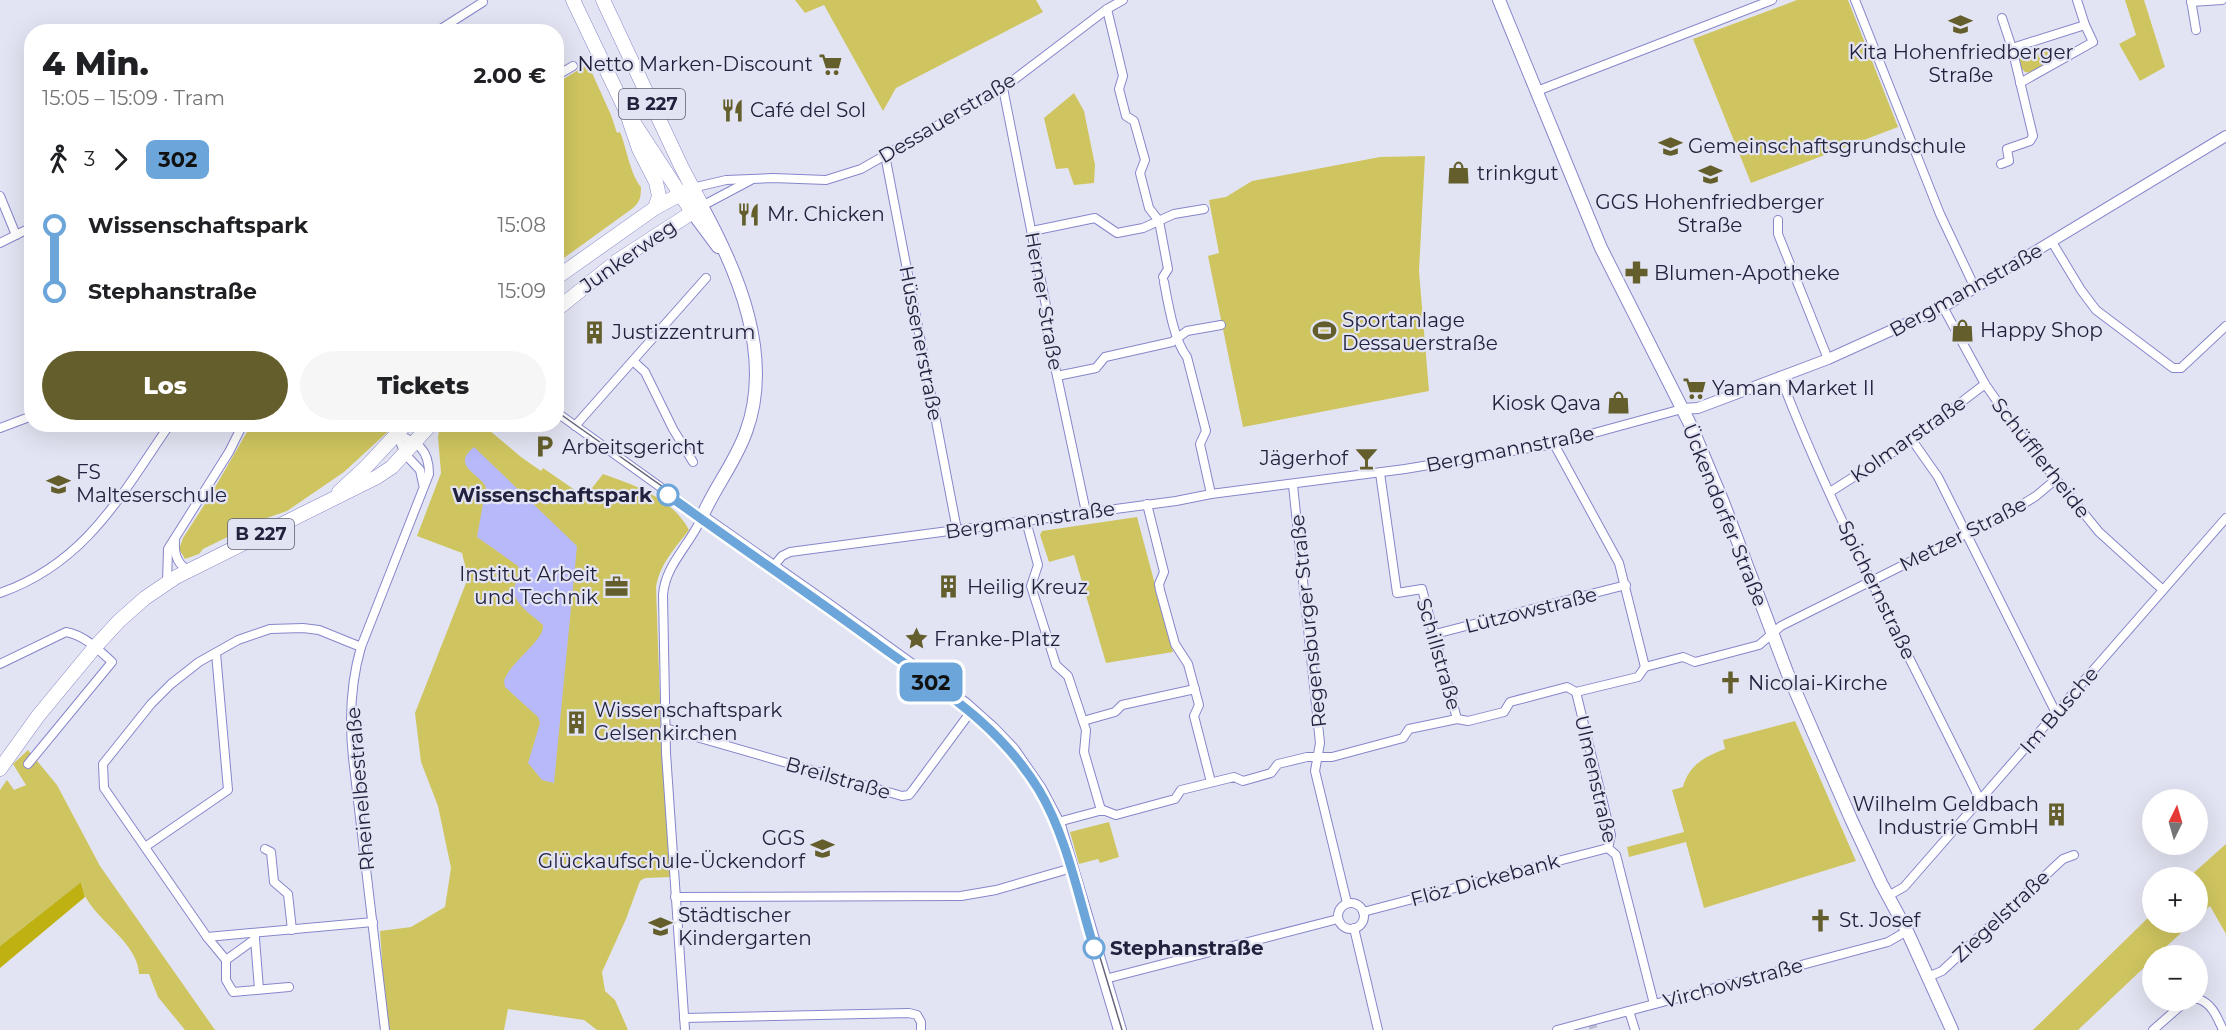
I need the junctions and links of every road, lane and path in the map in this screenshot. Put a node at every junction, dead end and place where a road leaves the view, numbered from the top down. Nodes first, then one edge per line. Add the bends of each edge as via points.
1 (573, 0) edge
2 (603, 0) edge
3 (1123, 0) edge
4 (1499, 0) edge
5 (1772, 0) edge
6 (1855, 0) edge
7 (2077, 0) edge
8 (2222, 0) edge
9 (2191, 1) edge
10 (2207, 1) edge
11 (483, 2) dead end
12 (1107, 9) junction
13 (2002, 18) dead end
14 (449, 24) edge
15 (2085, 25) junction
16 (2196, 30) dead end
17 (2012, 48) junction
18 (573, 66) dead end
19 (564, 71) edge
20 (2020, 83) junction
21 (1003, 88) junction
22 (1537, 91) junction
23 (626, 111) junction
24 (2226, 136) edge
25 (885, 155) junction
26 (2001, 164) dead end
27 (752, 180) junction
28 (686, 191) junction
29 (0, 196) edge
30 (655, 208) junction
31 (697, 209) junction
32 (1204, 209) dead end
33 (1778, 220) dead end
34 (1159, 221) junction
35 (24, 231) edge
36 (1032, 231) junction
37 (16, 235) junction
38 (2052, 242) junction
39 (0, 243) edge
40 (564, 272) edge
41 (706, 278) dead end
42 (1975, 288) junction
43 (564, 303) edge
44 (1943, 307) junction
45 (1221, 325) dead end
46 (2226, 326) edge
47 (1178, 338) junction
48 (1828, 359) junction
49 (633, 361) junction
50 (1057, 376) junction
51 (1780, 376) junction
52 (1985, 384) junction
53 (1682, 409) junction
54 (564, 418) edge
55 (24, 419) edge
56 (575, 426) junction
57 (0, 428) edge
58 (164, 432) edge
59 (239, 432) edge
60 (399, 432) edge
61 (402, 432) edge
62 (405, 432) edge
63 (424, 432) edge
64 (1912, 440) junction
65 (415, 442) junction
66 (1554, 444) junction
67 (405, 454) junction
68 (693, 462) dead end
69 (1380, 472) junction
70 (2055, 480) junction
71 (1293, 485) junction
72 (423, 488) junction
73 (1830, 492) junction
74 (1211, 494) junction
75 (333, 497) junction
76 (1147, 504) junction
77 (1086, 512) junction
78 (702, 517) junction
79 (2226, 518) edge
80 (1026, 521) junction
81 (957, 530) junction
82 (1966, 534) junction
83 (175, 539) junction
84 (772, 568) junction
85 (189, 570) junction
86 (1871, 581) junction
87 (167, 582) junction
88 (1626, 585) junction
89 (2163, 590) junction
90 (0, 593) edge
91 (1772, 633) junction
92 (1435, 634) junction
93 (95, 647) junction
94 (362, 647) junction
95 (216, 652) junction
96 (0, 664) edge
97 (1646, 667) junction
98 (1195, 689) junction
99 (1576, 692) junction
100 (972, 710) junction
101 (2056, 713) junction
102 (1457, 718) junction
103 (1083, 721) junction
104 (665, 728) junction
105 (1317, 757) junction
106 (28, 765) dead end
107 (0, 769) edge
108 (1211, 782) junction
109 (1980, 800) junction
110 (1101, 810) junction
111 (1058, 822) junction
112 (145, 847) junction
113 (1608, 848) junction
114 (265, 849) dead end
115 (2074, 855) dead end
116 (1072, 868) junction
117 (1888, 896) junction
118 (675, 897) junction
119 (1347, 903) junction
120 (1363, 912) junction
121 (1338, 919) junction
122 (374, 922) junction
123 (1354, 928) junction
124 (292, 930) junction
125 (1907, 931) junction
126 (255, 936) junction
127 (207, 937) junction
128 (226, 960) junction
129 (1928, 977) junction
130 (1105, 979) junction
131 (289, 987) dead end
132 (259, 989) junction
133 (1654, 1004) junction
134 (2208, 1004) edge
135 (1629, 1011) junction
136 (2175, 1011) edge
137 (684, 1018) junction
138 (385, 1030) edge
139 (684, 1030) edge
140 (921, 1030) edge
141 (1120, 1030) edge
142 (1378, 1030) edge
143 (1557, 1030) edge
144 (1635, 1030) edge
145 (1952, 1030) edge
146 (2153, 1030) edge
147 (2223, 1030) edge

1 - 23 main road, B 227
2 - 28 main road, B 227
3 - 12 street, Dessauerstraße
4 - 22 main road, Ückendorfer Straße
5 - 22 street
6 - 42 street via 1940,214
7 - 15 street
8 - 10 street
9 - 10 street
9 - 16 street
11 - 14 street
12 - 21 street, Dessauerstraße
12 - 34 street via 1123,76 1119,89 1126,116 1134,121 1145,160 1140,173 1149,208
13 - 17 street
15 - 17 street
15 - 20 street via 2093,42
17 - 20 street
18 - 19 street
20 - 26 street via 2032,138 2007,149 2009,161
21 - 25 street, Dessauerstraße
21 - 36 street, Herner Straße
22 - 53 main road, Ückendorfer Straße via 1601,248
23 - 28 main road
23 - 30 main road, B 227 via 631,131 659,189
24 - 38 street, Bergmannstraße
25 - 27 street, Dessauerstraße via 837,178
25 - 81 street, Hüssenerstraße
27 - 28 street, Dessauerstraße via 726,180
27 - 31 street, Dessauerstraße
28 - 30 main road, Junkerweg
28 - 31 main road
29 - 37 street
30 - 40 main road, Junkerweg
31 - 43 main road, Junkerweg via 592,279
31 - 78 main road via 706,233 725,254 748,309 755,361 749,422
32 - 34 street
33 - 48 street via 1778,234
34 - 36 street via 1117,233 1095,218
34 - 47 street via 1168,269 1164,279
35 - 37 street
36 - 50 street, Herner Straße
37 - 39 street
38 - 42 street, Bergmannstraße
38 - 46 street via 2096,310 2173,368 2181,368
41 - 49 street
42 - 44 street, Bergmannstraße
44 - 48 street, Bergmannstraße
44 - 52 street, Schüfflerheide
45 - 47 street via 1187,331
47 - 50 street via 1105,357 1096,368
47 - 74 street via 1187,357 1206,431 1200,444
48 - 51 street, Bergmannstraße
49 - 56 street
49 - 68 street via 645,372
50 - 77 street, Herner Straße
51 - 53 street, Bergmannstraße via 1698,408
51 - 73 street, Spichernstraße
52 - 64 street, Kolmarstraße
52 - 70 street, Schüfflerheide
53 - 66 street, Bergmannstraße
53 - 91 main road, Ückendorfer Straße via 1723,502
54 - 56 street
55 - 57 street
56 - 78 street
58 - 90 street via 104,520 71,555 47,572
59 - 83 street
60 - 75 main road, B 227
61 - 67 street
62 - 65 street
63 - 65 main road, B 227
64 - 73 street, Kolmarstraße
64 - 82 street via 1938,477
65 - 67 main road, B 227
65 - 72 street, Rheinelbestraße via 429,462
66 - 69 street, Bergmannstraße
66 - 88 street via 1619,563
67 - 72 street via 420,470
67 - 75 main road, B 227 via 377,477
69 - 71 street, Bergmannstraße
69 - 92 street, Schillstraße via 1397,593 1422,589
70 - 82 street, Metzer Straße via 2021,506
70 - 89 street, Schüfflerheide via 2099,532
71 - 74 street, Bergmannstraße
71 - 105 street, Regensburger Straße via 1320,743
72 - 94 street, Rheinelbestraße
73 - 86 street, Spichernstraße
74 - 76 street, Bergmannstraße
75 - 85 main road, B 227
76 - 77 street, Bergmannstraße
76 - 98 street via 1164,572 1160,590 1175,644 1188,664
77 - 80 street, Bergmannstraße
78 - 84 main road
78 - 104 street via 664,582
79 - 89 street, Im Busche
80 - 81 street, Bergmannstraße
80 - 103 street via 1038,566 1031,586 1056,665 1068,676
81 - 84 street, Bergmannstraße via 790,552
82 - 86 street, Metzer Straße
82 - 101 street
83 - 85 street via 177,560
83 - 87 street via 168,549
84 - 100 main road
85 - 87 main road, B 227
86 - 91 street, Metzer Straße
86 - 109 street, Spichernstraße
87 - 93 main road, B 227 via 119,621
88 - 92 street, Lützowstraße
88 - 97 street
89 - 101 street, Im Busche
91 - 97 street, Metzer Straße via 1759,645 1695,662 1683,657
91 - 117 main road, Ückendorfer Straße
92 - 102 street, Schillstraße
93 - 96 street via 66,632
93 - 106 street via 112,662
93 - 107 main road, B 227
94 - 95 street via 319,630 287,627 255,634
94 - 122 street, Rheinelbestraße via 354,676 350,729
95 - 112 street via 228,790
95 - 112 street via 171,684 103,764 104,788
97 - 99 street, Metzer Straße via 1638,676
98 - 103 street via 1122,705 1115,712
98 - 108 street via 1199,705 1194,716
99 - 102 street, Metzer Straße via 1567,687 1510,702 1504,712 1468,721
99 - 113 street, Ulmenstraße via 1611,835
100 - 104 street, Breilstraße via 909,795 902,796
100 - 111 main road via 1013,750
101 - 109 street, Im Busche
102 - 105 street via 1409,729 1403,738 1332,757
103 - 110 street via 1084,752
104 - 118 street
105 - 108 street via 1278,764 1271,773 1243,780 1234,777
105 - 119 street, Regensburger Straße via 1315,771
108 - 110 street via 1181,790 1175,799 1116,815
109 - 117 street, Im Busche via 1904,887
110 - 111 street
111 - 116 main road
112 - 127 street
113 - 120 street, Flöz Dickebank
113 - 133 street, Ulmenstraße via 1616,855
114 - 124 street via 271,852 274,882 288,894
115 - 129 street, Ziegelstraße via 2063,859 1942,971
116 - 118 street via 961,896
116 - 130 main road
117 - 125 main road, Ückendorfer Straße
118 - 137 street
119 - 120 street via 1359,906
119 - 121 street via 1338,911
120 - 123 street via 1363,920
121 - 123 street via 1342,925
121 - 130 street
122 - 124 street
122 - 138 street, Rheinelbestraße
123 - 142 street
124 - 126 street
125 - 129 main road, Ückendorfer Straße
125 - 133 street, Virchowstraße via 1888,942
126 - 127 street
126 - 128 street
126 - 132 street
127 - 128 street
128 - 132 street via 226,980 233,992
129 - 145 main road, Ückendorfer Straße
130 - 141 main road
131 - 132 street
133 - 135 street, Virchowstraße
134 - 147 street
135 - 143 street, Virchowstraße
135 - 144 street
136 - 146 street
137 - 139 street
137 - 140 street via 909,1013 917,1015

